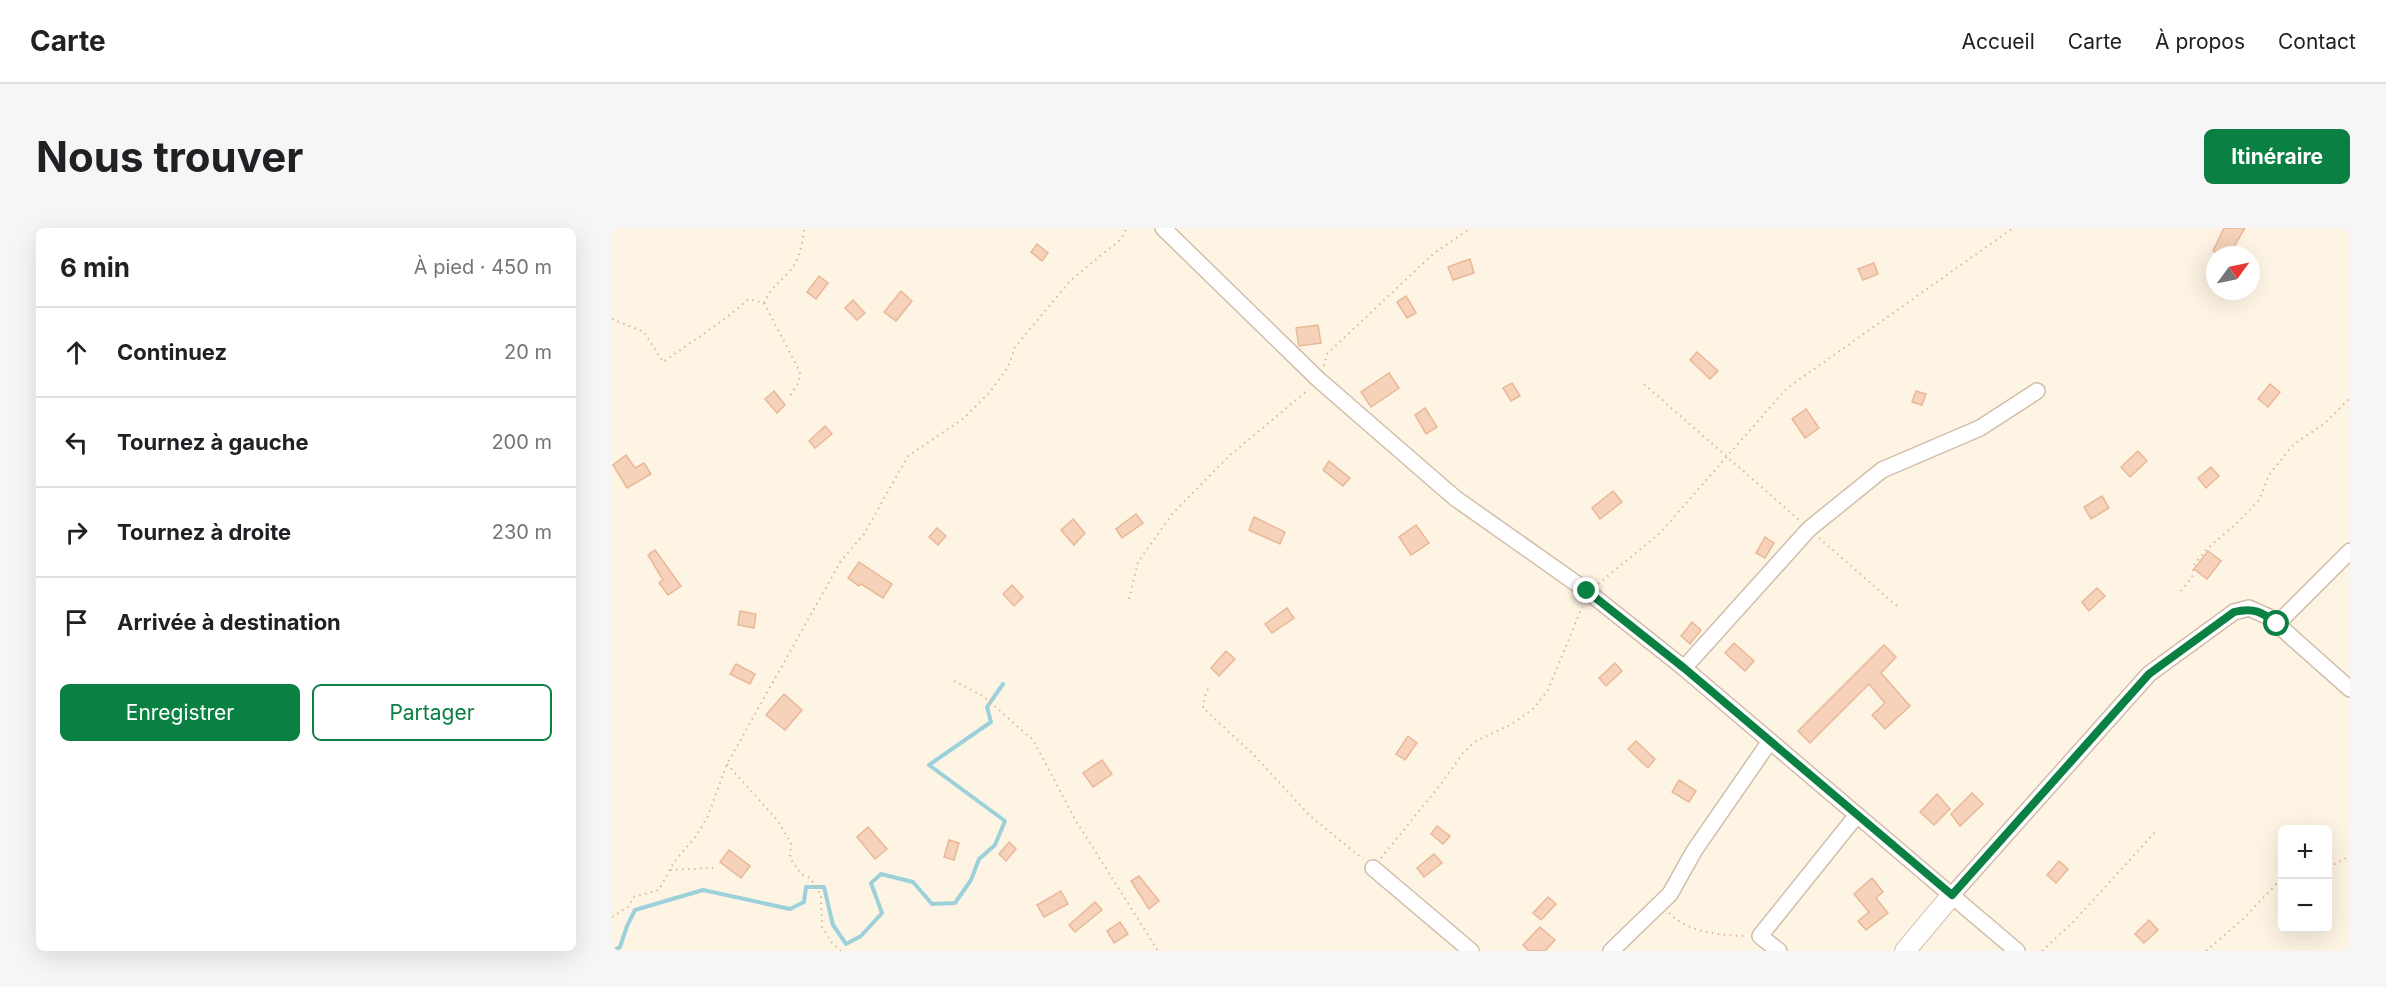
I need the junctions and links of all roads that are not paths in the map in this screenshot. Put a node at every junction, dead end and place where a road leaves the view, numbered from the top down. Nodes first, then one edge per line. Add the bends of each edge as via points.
1 (1163, 228) edge
2 (2037, 391) dead end
3 (2350, 551) edge
4 (2277, 624) junction
5 (1684, 668) junction
6 (2350, 689) edge
7 (1770, 741) junction
8 (1857, 815) junction
9 (1373, 868) road end
10 (1952, 895) junction
11 (1471, 951) edge
12 (1611, 951) edge
13 (1779, 951) edge
14 (1905, 951) edge
15 (2017, 951) edge

1 - 5 street via 1319,380 1455,498 1587,591
2 - 5 street via 1980,428 1882,470 1809,529
3 - 4 street
4 - 6 street
4 - 10 street via 2249,608 2234,612 2149,674
5 - 7 street
7 - 8 street
7 - 12 street via 1694,851 1670,894
8 - 10 street
8 - 13 street via 1760,936
9 - 11 street
10 - 14 street
10 - 15 street

